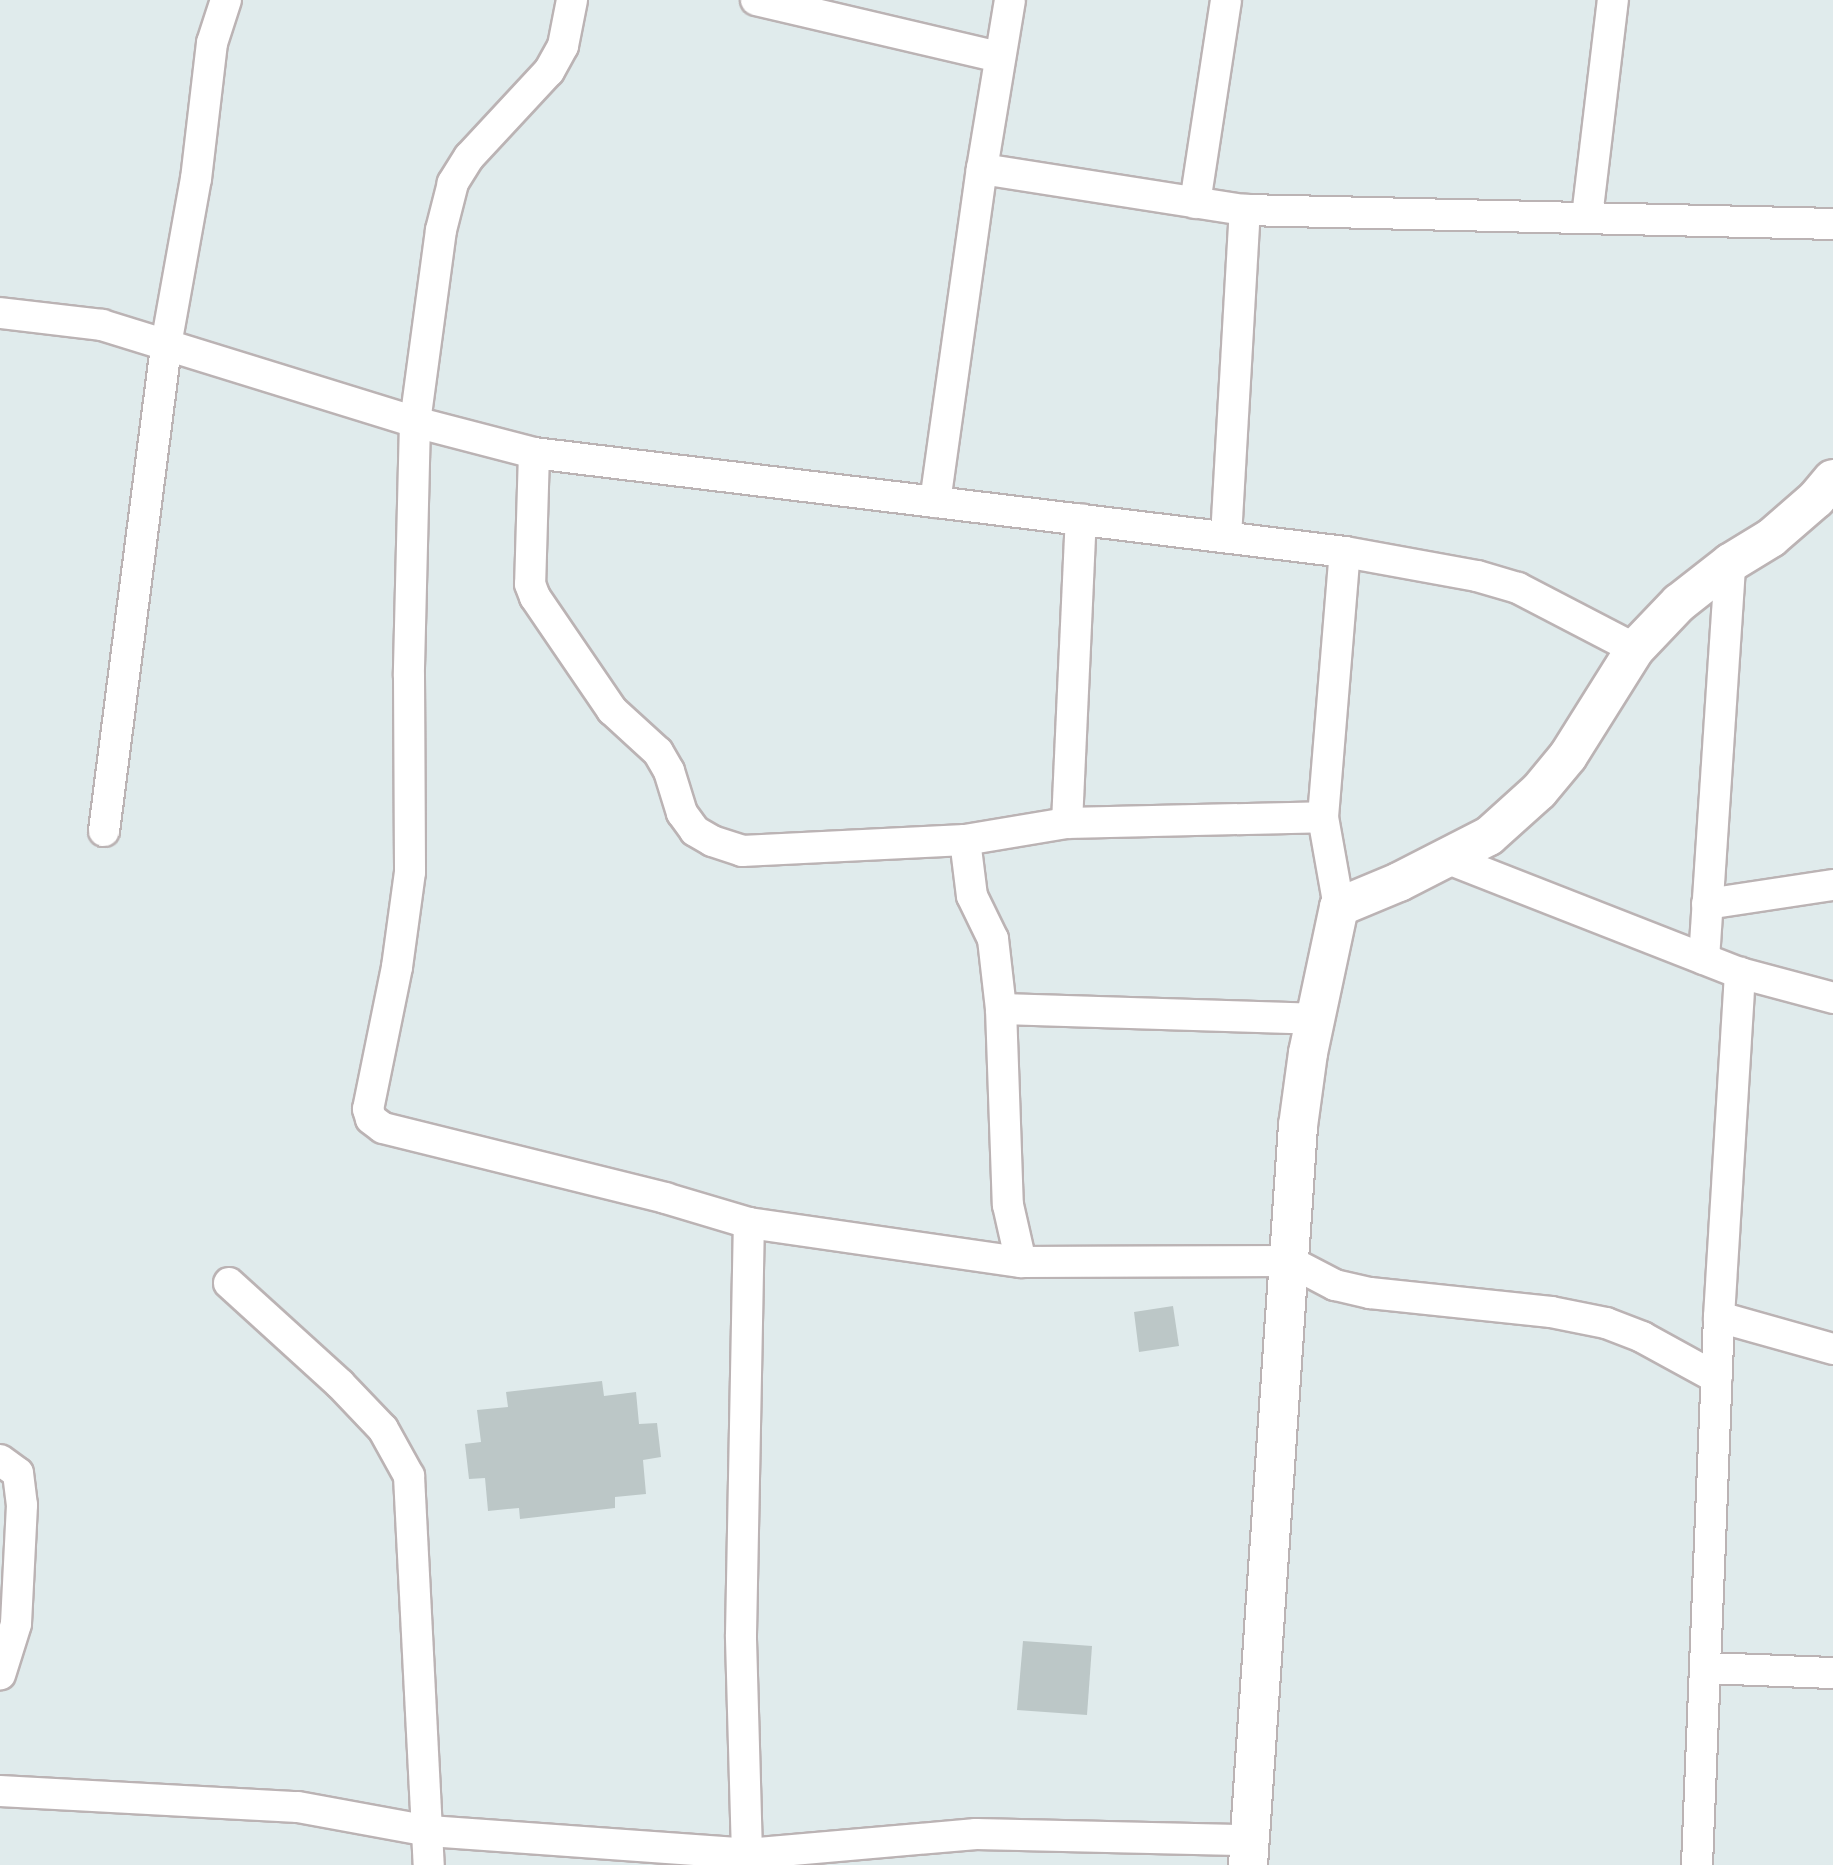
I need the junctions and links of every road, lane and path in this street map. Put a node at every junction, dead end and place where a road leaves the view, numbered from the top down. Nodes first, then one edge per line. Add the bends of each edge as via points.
1 (226, 0) edge
2 (572, 0) edge
3 (756, 0) edge
4 (1010, 0) edge
5 (1226, 0) edge
6 (1613, 0) edge
7 (999, 57) junction
8 (982, 169) junction
9 (1195, 203) junction
10 (1245, 210) junction
11 (1587, 217) junction
12 (1833, 224) edge
13 (0, 313) edge
14 (166, 345) junction
15 (415, 422) junction
16 (534, 453) junction
17 (1833, 479) edge
18 (935, 502) junction
19 (1081, 519) junction
20 (1226, 537) junction
21 (1345, 552) junction
22 (1730, 563) junction
23 (1635, 649) junction
24 (1323, 817) junction
25 (1067, 823) junction
26 (104, 831) dead end
27 (965, 840) junction
28 (1446, 858) junction
29 (1833, 885) edge
30 (1707, 904) junction
31 (1339, 907) junction
32 (1704, 959) junction
33 (1740, 973) junction
34 (1833, 998) edge
35 (1001, 1009) junction
36 (1315, 1019) junction
37 (749, 1223) junction
38 (1289, 1261) junction
39 (1021, 1262) junction
40 (229, 1283) dead end
41 (1719, 1317) junction
42 (1833, 1349) edge
43 (1717, 1378) junction
44 (0, 1460) edge
45 (1707, 1668) junction
46 (1833, 1673) edge
47 (0, 1675) edge
48 (0, 1791) edge
49 (429, 1831) junction
50 (880, 1852) edge
51 (1248, 1853) edge
52 (747, 1854) junction
53 (429, 1865) edge
54 (1697, 1865) edge

1 - 14 street via 212,43 196,179
2 - 15 street via 563,46 549,71 469,157 453,183 441,230
3 - 7 street
4 - 7 street
5 - 9 street
6 - 11 street
7 - 8 street
8 - 9 street
8 - 18 street
9 - 10 street
10 - 11 street
10 - 20 street
11 - 12 street
13 - 14 street via 102,325
14 - 15 street
14 - 26 street
15 - 16 street
15 - 37 street via 410,872 368,1109 371,1119 383,1128
16 - 18 street
16 - 27 street via 530,584 535,597 612,710 658,752 682,813 695,831 742,851
17 - 22 street via 1771,538
18 - 19 street
19 - 20 street
19 - 25 street
20 - 21 street
21 - 23 street via 1518,588
21 - 24 street
22 - 23 street via 1679,603
22 - 30 street
23 - 28 street via 1568,756 1539,791 1489,836
24 - 25 street
24 - 31 street
25 - 27 street
27 - 35 street via 972,896 993,939
28 - 31 street
28 - 32 street
29 - 30 street
30 - 32 street
31 - 36 street
32 - 33 street
33 - 34 street
33 - 41 street
35 - 36 street
35 - 39 street via 1008,1205
36 - 38 street via 1298,1126
37 - 39 street
37 - 52 street via 741,1635
38 - 39 street
38 - 43 street via 1335,1285 1370,1293 1606,1323
38 - 51 street
40 - 49 street via 383,1429 409,1476
41 - 42 street
41 - 43 street
43 - 45 street
44 - 47 street via 18,1473 22,1505 16,1624
45 - 46 street
45 - 54 street
48 - 49 street via 298,1807
49 - 52 street
49 - 53 street
50 - 51 street via 992,1834
50 - 52 street

